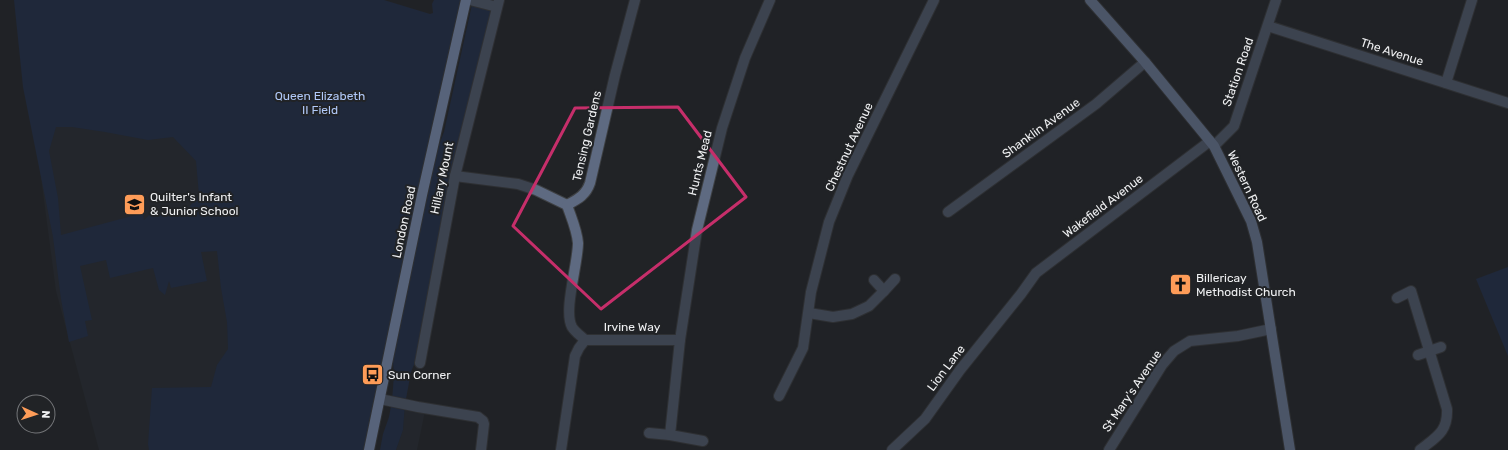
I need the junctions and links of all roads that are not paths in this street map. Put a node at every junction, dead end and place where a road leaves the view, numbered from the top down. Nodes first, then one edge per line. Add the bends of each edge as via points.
1 (466, 0) edge
2 (470, 0) edge
3 (635, 0) edge
4 (770, 0) edge
5 (934, 0) edge
6 (1090, 0) edge
7 (1276, 0) edge
8 (1472, 0) edge
9 (498, 4) edge
10 (1268, 26) junction
11 (1145, 62) junction
12 (1446, 83) junction
13 (1508, 103) edge
14 (1212, 143) junction
15 (455, 176) junction
16 (567, 205) junction
17 (948, 212) dead end
18 (895, 279) dead end
19 (874, 280) dead end
20 (884, 291) junction
21 (1017, 298) joint
22 (1397, 298) dead end
23 (809, 313) junction
24 (1271, 329) junction
25 (585, 340) junction
26 (680, 340) junction
27 (1441, 347) dead end
28 (1429, 351) junction
29 (1418, 355) dead end
30 (420, 363) dead end
31 (779, 396) dead end
32 (380, 399) junction
33 (650, 433) dead end
34 (670, 435) junction
35 (703, 441) dead end
36 (369, 450) edge
37 (481, 450) edge
38 (561, 450) edge
39 (892, 450) edge
40 (1109, 450) edge
41 (1290, 450) edge
42 (1420, 450) edge

1 - 32 main road, London Road
2 - 9 street
3 - 16 street, Tensing Gardens via 587,190
4 - 26 street, Hunts Mead via 744,58 722,128 697,230
5 - 23 street, Chestnut Avenue via 845,181 818,260
6 - 11 street, Western Road
7 - 10 street, Station Road
8 - 12 street
9 - 15 street, Hillary Mount
10 - 12 street, The Avenue
10 - 14 street, Station Road via 1234,126
11 - 14 street, Western Road
11 - 17 street, Shanklin Avenue via 1096,104
12 - 13 street, The Avenue
14 - 21 street, Wakefield Avenue via 1036,273
14 - 24 street, Western Road via 1251,221 1257,242
15 - 16 street via 518,184
15 - 30 street, Hillary Mount
16 - 25 street via 578,241 568,309 569,318 572,327
18 - 20 street
19 - 20 street
20 - 23 street via 869,306 852,314 833,317
21 - 39 street, Lion Lane via 925,419
22 - 28 street via 1415,289
23 - 31 street, Chestnut Avenue via 803,348
24 - 40 street, St Mary's Avenue via 1238,336 1190,341 1174,351 1162,365
24 - 41 street, Western Road
25 - 26 street, Irvine Way
25 - 38 street via 575,356
26 - 34 street, Hunts Mead
27 - 28 street
28 - 29 street
28 - 42 street via 1447,417 1446,427
32 - 36 main road, London Road
32 - 37 street via 478,417 484,424
33 - 34 street
34 - 35 street

